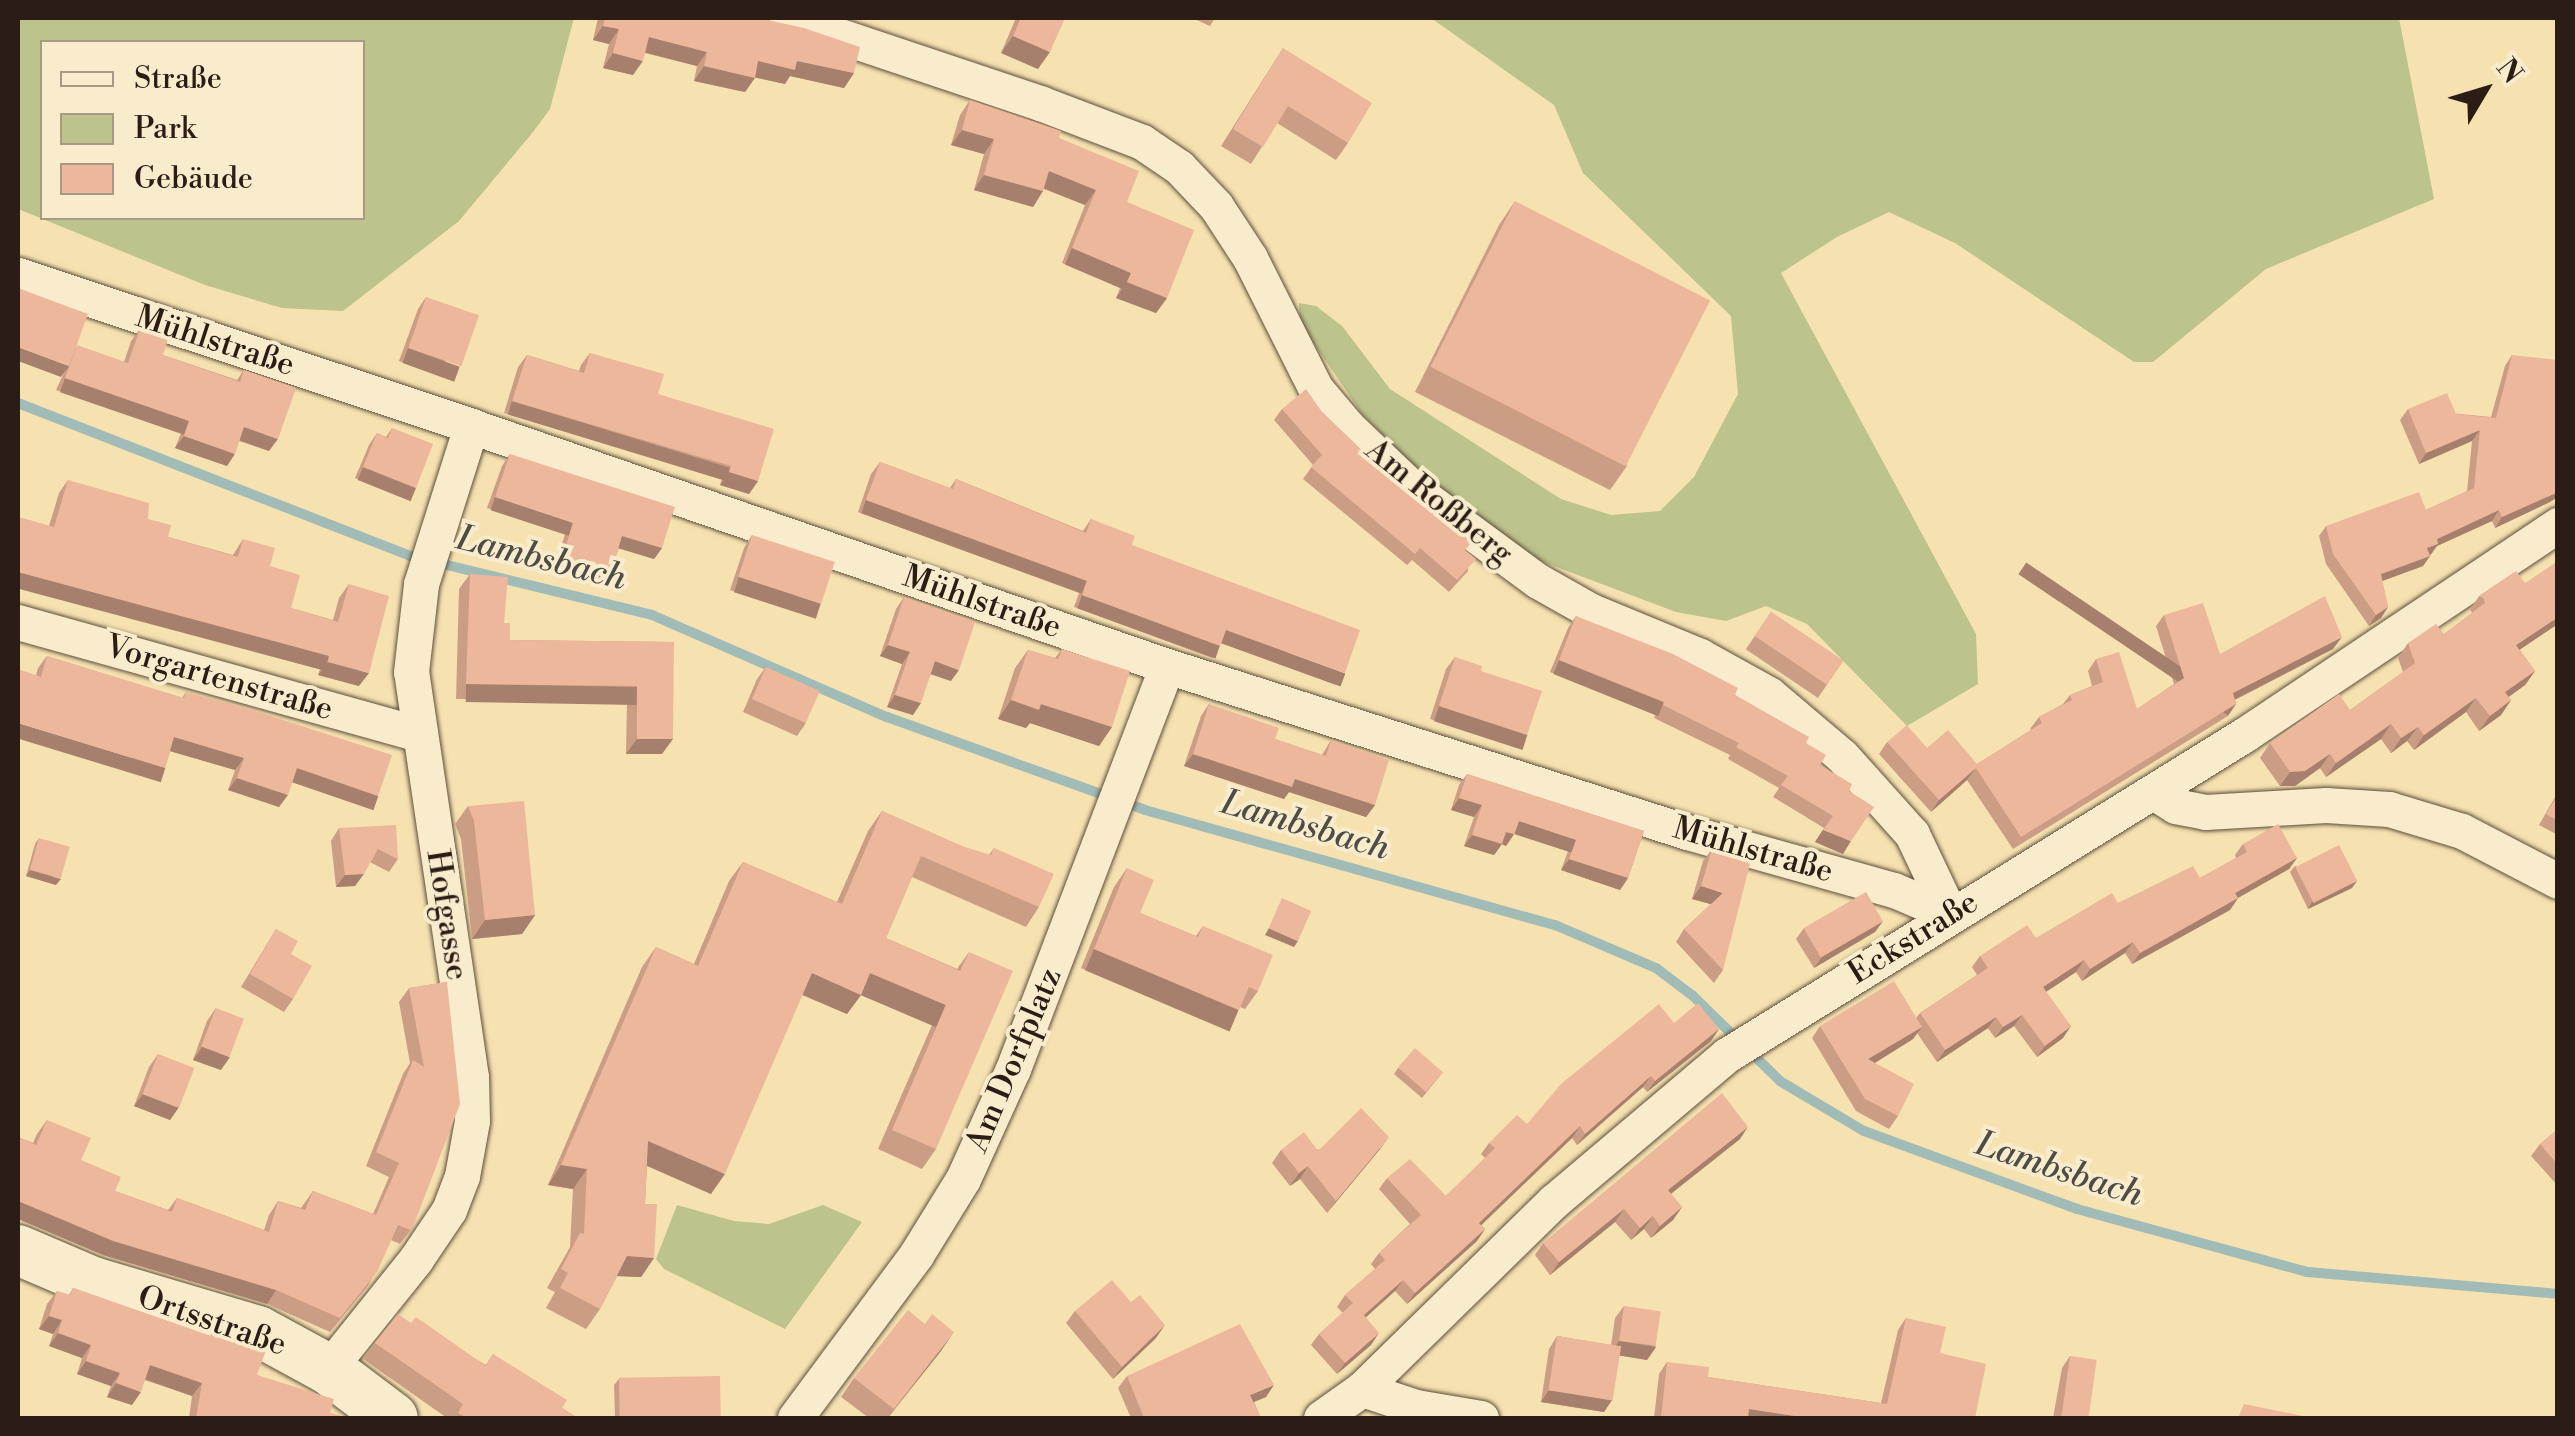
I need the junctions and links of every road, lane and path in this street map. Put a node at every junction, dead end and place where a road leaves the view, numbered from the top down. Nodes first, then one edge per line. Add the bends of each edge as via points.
1 (786, 18) edge
2 (18, 276) edge
3 (471, 426) junction
4 (2558, 524) edge
5 (18, 622) edge
6 (1167, 666) junction
7 (420, 734) junction
8 (2153, 792) junction
9 (2558, 880) edge
10 (1950, 914) junction
11 (18, 1250) edge
12 (328, 1369) junction
13 (1362, 1389) junction
14 (393, 1418) edge
15 (795, 1418) edge
16 (1321, 1418) edge
17 (1481, 1418) edge

1 - 10 street, Am Roßberg via 1040,102 1142,142 1179,167 1242,245 1307,374 1349,428 1412,488 1538,581 1770,695 1842,756 1912,834
2 - 3 street, Mühlstraße
3 - 6 street, Mühlstraße
3 - 7 street, Hofgasse via 425,567 411,672
4 - 8 street, Eckstraße
5 - 7 street, Vorgartenstraße
6 - 10 street, Mühlstraße via 1687,832 1894,890
6 - 15 street, Am Dorfplatz via 1014,1069 963,1178 916,1255
7 - 12 street, Hofgasse via 472,1077 472,1120 449,1210
8 - 9 street via 2175,806 2205,812 2389,808 2462,831
8 - 10 street, Eckstraße
10 - 13 street, Eckstraße via 1727,1055 1554,1202
11 - 12 street, Ortsstraße via 94,1282 258,1331
12 - 14 street, Ortsstraße
13 - 16 street, Eckstraße
13 - 17 street via 1416,1408

